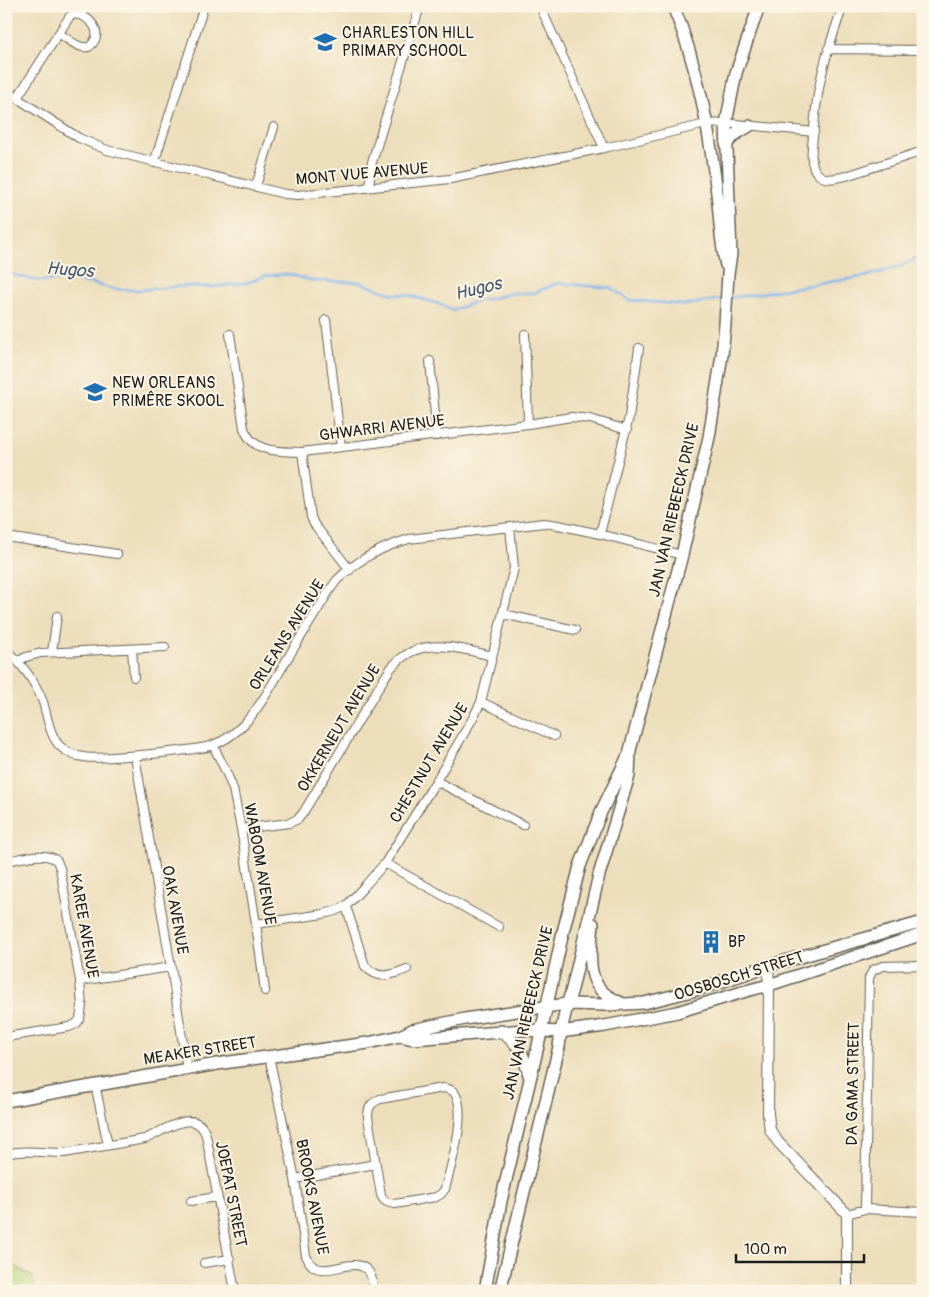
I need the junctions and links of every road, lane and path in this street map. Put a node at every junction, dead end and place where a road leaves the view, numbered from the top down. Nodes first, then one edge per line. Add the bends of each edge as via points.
1 (204, 6) edge
2 (420, 6) edge
3 (540, 6) edge
4 (673, 6) edge
5 (759, 6) edge
6 (843, 6) edge
7 (59, 33) junction
8 (828, 49) junction
9 (923, 50) edge
10 (6, 91) edge
11 (17, 98) junction
12 (726, 123) junction
13 (706, 124) junction
14 (749, 126) junction
15 (274, 127) dead end
16 (814, 132) junction
17 (726, 144) junction
18 (604, 148) junction
19 (923, 151) edge
20 (154, 163) junction
21 (256, 186) junction
22 (369, 187) junction
23 (728, 274) junction
24 (326, 320) dead end
25 (230, 334) dead end
26 (525, 334) dead end
27 (639, 348) dead end
28 (430, 360) dead end
29 (528, 424) junction
30 (627, 430) junction
31 (437, 436) junction
32 (341, 447) junction
33 (302, 452) junction
34 (510, 527) junction
35 (600, 534) junction
36 (6, 537) edge
37 (117, 554) dead end
38 (682, 555) junction
39 (350, 570) junction
40 (503, 614) junction
41 (57, 616) dead end
42 (575, 630) dead end
43 (165, 647) dead end
44 (132, 649) junction
45 (6, 650) edge
46 (52, 652) junction
47 (492, 656) junction
48 (18, 661) junction
49 (134, 677) dead end
50 (481, 702) junction
51 (554, 736) dead end
52 (213, 745) junction
53 (630, 750) junction
54 (135, 756) junction
55 (436, 781) junction
56 (523, 825) dead end
57 (241, 829) junction
58 (6, 861) edge
59 (385, 863) junction
60 (599, 876) junction
61 (346, 906) junction
62 (923, 922) edge
63 (256, 924) junction
64 (499, 927) dead end
65 (923, 934) edge
66 (923, 965) edge
67 (768, 966) junction
68 (171, 967) junction
69 (407, 969) dead end
70 (80, 981) junction
71 (769, 985) junction
72 (266, 991) dead end
73 (567, 1004) junction
74 (624, 1004) junction
75 (546, 1007) junction
76 (541, 1030) junction
77 (501, 1031) junction
78 (560, 1032) junction
79 (400, 1036) junction
80 (6, 1037) edge
81 (269, 1056) junction
82 (187, 1068) junction
83 (530, 1079) junction
84 (94, 1084) junction
85 (6, 1101) edge
86 (108, 1145) junction
87 (6, 1154) edge
88 (376, 1164) junction
89 (295, 1179) junction
90 (217, 1197) junction
91 (191, 1201) dead end
92 (865, 1209) junction
93 (923, 1212) edge
94 (847, 1214) junction
95 (230, 1259) junction
96 (204, 1263) dead end
97 (236, 1291) edge
98 (374, 1291) edge
99 (484, 1291) edge
100 (500, 1291) edge
101 (847, 1291) edge

1 - 20 street
2 - 22 street via 372,162
3 - 18 street
4 - 13 main road, JAN VAN RIEBEECK DRIVE via 691,57
5 - 12 main road, JAN VAN RIEBEECK DRIVE via 736,73
6 - 8 street
7 - 7 street via 70,16 77,14 93,24 97,37 92,45 84,48
7 - 11 street
8 - 9 street
8 - 16 street via 820,81
10 - 11 street, MONT VUE AVENUE
11 - 20 street, MONT VUE AVENUE via 93,145
12 - 13 street, MONT VUE AVENUE
12 - 14 street, MONT VUE AVENUE
12 - 17 main road, JAN VAN RIEBEECK DRIVE
13 - 18 street, MONT VUE AVENUE
13 - 23 main road, JAN VAN RIEBEECK DRIVE
14 - 16 street, MONT VUE AVENUE
14 - 17 main road
15 - 21 street
16 - 19 street via 812,160 814,168 824,178 846,176
17 - 23 main road, JAN VAN RIEBEECK DRIVE via 731,235
18 - 22 street, MONT VUE AVENUE via 457,178
20 - 21 street, MONT VUE AVENUE
21 - 22 street, MONT VUE AVENUE via 298,195
23 - 38 main road, JAN VAN RIEBEECK DRIVE via 726,324 709,437
24 - 32 street
25 - 33 street, GHWARRI AVENUE via 247,436 263,448
26 - 29 street
27 - 30 street
28 - 31 street
29 - 30 street, GHWARRI AVENUE via 580,417
29 - 31 street, GHWARRI AVENUE
30 - 35 street
31 - 32 street, GHWARRI AVENUE
32 - 33 street, GHWARRI AVENUE
33 - 39 street via 311,517
34 - 35 street, ORLEANS AVENUE via 558,524
34 - 39 street, ORLEANS AVENUE via 409,539 369,556
34 - 40 street, CHESTNUT AVENUE via 514,568
35 - 38 street, ORLEANS AVENUE
36 - 37 street
38 - 53 main road, JAN VAN RIEBEECK DRIVE
39 - 52 street, ORLEANS AVENUE via 326,596 257,710 240,728
40 - 42 street
40 - 47 street, CHESTNUT AVENUE
41 - 46 street
43 - 44 street
44 - 46 street
44 - 49 street
45 - 48 street, ORLEANS AVENUE
46 - 48 street via 34,654
47 - 50 street, CHESTNUT AVENUE
47 - 57 street, OKKERNEUT AVENUE via 437,645 407,654 385,677 298,819
48 - 54 street, ORLEANS AVENUE via 36,686 60,747 85,758
50 - 51 street
50 - 55 street, CHESTNUT AVENUE
52 - 54 street, ORLEANS AVENUE
52 - 57 street, WABOOM AVENUE via 230,781
53 - 60 main road, JAN VAN RIEBEECK DRIVE via 629,776
53 - 75 main road, JAN VAN RIEBEECK DRIVE via 580,866
54 - 68 street, OAK AVENUE
55 - 56 street
55 - 59 street, CHESTNUT AVENUE
57 - 63 street, WABOOM AVENUE
58 - 70 street, KAREE AVENUE via 42,855 57,861
59 - 61 street, CHESTNUT AVENUE
59 - 64 street
60 - 73 main road, JAN VAN RIEBEECK DRIVE
60 - 74 main road via 592,925 592,972 600,989
61 - 63 street, CHESTNUT AVENUE via 323,914
61 - 69 street via 365,966 377,975
62 - 67 main road, OOSBOSCH STREET
63 - 72 street, WABOOM AVENUE
65 - 71 main road, OOSBOSCH STREET
66 - 92 street, DA GAMA STREET via 883,966 873,970 869,978
67 - 71 street
67 - 74 main road, OOSBOSCH STREET via 663,999
68 - 70 street
68 - 82 street, OAK AVENUE
70 - 80 street, KAREE AVENUE via 82,1012 76,1024
71 - 78 main road, OOSBOSCH STREET via 650,1018
71 - 94 street via 770,1130
73 - 74 main road, OOSBOSCH STREET
73 - 75 main road, MEAKER STREET
73 - 78 main road, JAN VAN RIEBEECK DRIVE
75 - 76 main road, JAN VAN RIEBEECK DRIVE
75 - 79 main road, MEAKER STREET via 465,1019 412,1030
76 - 77 main road, MEAKER STREET
76 - 78 main road, MEAKER STREET
76 - 83 main road, JAN VAN RIEBEECK DRIVE
77 - 79 main road, MEAKER STREET via 413,1040
77 - 83 main road via 514,1041 523,1055
78 - 100 main road, JAN VAN RIEBEECK DRIVE
79 - 81 main road, MEAKER STREET
81 - 82 main road, MEAKER STREET
81 - 89 street, BROOKS AVENUE
82 - 84 main road, MEAKER STREET
83 - 99 main road, JAN VAN RIEBEECK DRIVE
84 - 85 main road, MEAKER STREET
84 - 86 street
86 - 87 street, JOEPAT STREET via 64,1153 28,1151
86 - 90 street, JOEPAT STREET via 145,1139 171,1125 199,1123 206,1135
88 - 88 street via 368,1110 374,1102 443,1088 454,1093 459,1126 445,1189 441,1194 429,1199 389,1203 381,1195
88 - 89 street
89 - 98 street, BROOKS AVENUE via 306,1256 310,1263 323,1269 363,1267 372,1279
90 - 91 street
90 - 95 street, JOEPAT STREET
92 - 93 street
92 - 94 street
94 - 101 street
95 - 96 street
95 - 97 street, JOEPAT STREET

